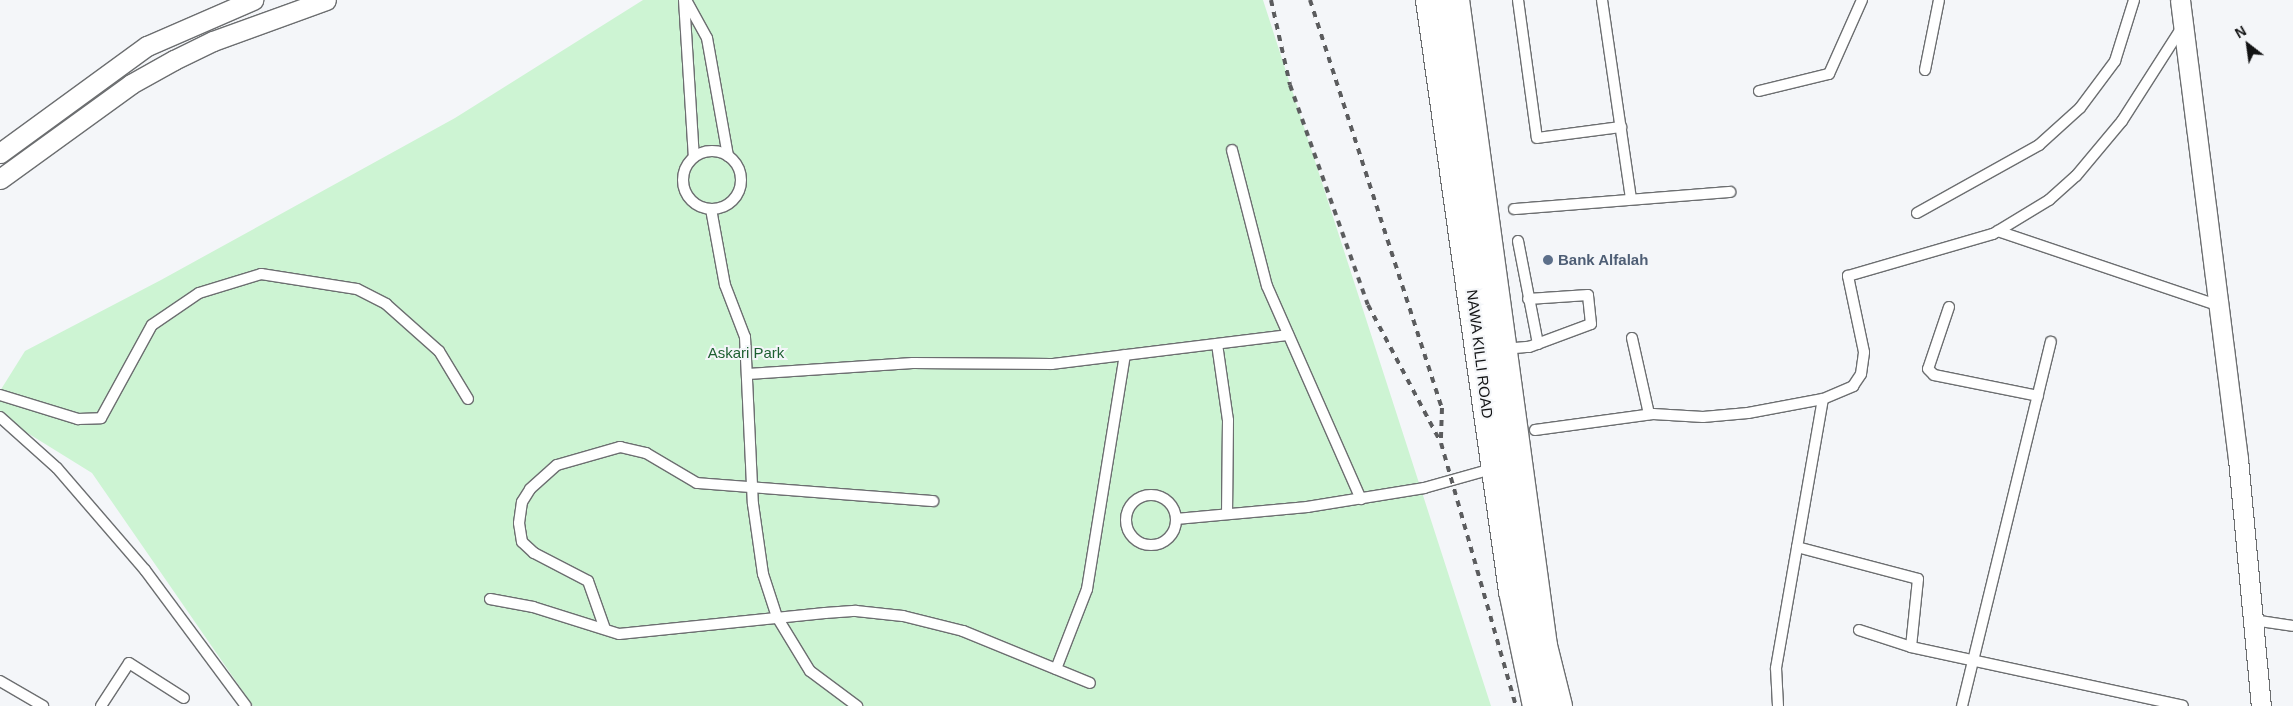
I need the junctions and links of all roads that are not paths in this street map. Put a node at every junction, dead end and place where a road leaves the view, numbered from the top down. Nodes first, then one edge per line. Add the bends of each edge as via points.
1 (253, 0) edge
2 (326, 0) edge
3 (685, 0) edge
4 (1430, 0) edge
5 (1455, 0) edge
6 (1518, 0) edge
7 (1602, 0) edge
8 (1862, 0) edge
9 (1939, 0) edge
10 (2134, 0) edge
11 (2180, 0) edge
12 (2183, 26) junction
13 (1926, 70) dead end
14 (1759, 91) dead end
15 (1621, 127) junction
16 (1232, 150) dead end
17 (0, 153) edge
18 (728, 156) junction
19 (694, 157) junction
20 (0, 179) edge
21 (1730, 192) dead end
22 (1631, 198) junction
23 (711, 209) junction
24 (1514, 209) dead end
25 (1917, 213) dead end
26 (1998, 231) junction
27 (1518, 241) dead end
28 (1528, 300) junction
29 (2219, 306) junction
30 (1948, 307) dead end
31 (1288, 335) junction
32 (1632, 338) dead end
33 (2051, 342) dead end
34 (1217, 344) junction
35 (1538, 344) junction
36 (1500, 350) junction
37 (1125, 355) junction
38 (748, 374) junction
39 (0, 395) edge
40 (2038, 396) junction
41 (468, 399) dead end
42 (1823, 399) junction
43 (1649, 414) junction
44 (0, 417) edge
45 (1535, 430) dead end
46 (1495, 468) junction
47 (752, 485) junction
48 (1361, 499) junction
49 (933, 501) dead end
50 (1227, 512) junction
51 (1176, 519) junction
52 (1797, 547) junction
53 (490, 599) dead end
54 (777, 617) junction
55 (2253, 620) junction
56 (2293, 626) edge
57 (605, 629) junction
58 (1859, 630) dead end
59 (1911, 647) junction
60 (1974, 661) junction
61 (1056, 669) junction
62 (0, 682) edge
63 (1090, 683) dead end
64 (184, 698) dead end
65 (43, 706) edge
66 (101, 706) edge
67 (246, 706) edge
68 (857, 706) edge
69 (1537, 706) edge
70 (1558, 706) edge
71 (1778, 706) edge
72 (1962, 706) edge
73 (2183, 706) edge
74 (2262, 706) edge

1 - 17 street via 147,46
2 - 20 street via 213,41 157,70
3 - 18 lane via 708,38
3 - 19 lane
4 - 46 main road, NAWA KILLI ROAD
5 - 36 main road, NAWA KILLI ROAD
6 - 15 lane via 1537,138
7 - 15 lane
8 - 14 lane via 1830,74
9 - 13 lane
10 - 25 lane via 2115,61 2080,108 2039,145
11 - 12 street
12 - 26 lane via 2138,98 2076,176 2049,200
12 - 29 street
15 - 22 lane
16 - 31 lane via 1254,242
18 - 19 lane via 706,151
18 - 23 lane via 739,168 738,194 730,204
19 - 23 lane via 684,173 685,192 693,203
21 - 22 lane
22 - 24 lane
23 - 38 lane via 725,285 745,337
26 - 29 lane
26 - 42 lane via 1848,276 1862,335 1860,374 1853,386
27 - 28 lane
28 - 35 lane
28 - 35 lane via 1583,293 1588,295 1593,316 1591,324 1583,329
29 - 55 street
30 - 40 lane via 1928,369 1934,375
31 - 34 lane
31 - 48 lane
32 - 43 lane
33 - 40 lane
34 - 37 lane
34 - 50 lane via 1228,420
35 - 36 lane
36 - 70 main road, NAWA KILLI ROAD via 1543,646
37 - 38 lane via 1052,364 913,363
37 - 61 lane via 1087,589
38 - 47 lane
39 - 41 lane via 78,419 101,418 152,325 199,293 262,274 357,289 386,304 439,351
40 - 60 lane
42 - 43 lane via 1720,416
42 - 52 lane
43 - 45 lane
44 - 67 lane via 57,468 145,570
46 - 48 lane via 1424,488
46 - 69 main road, NAWA KILLI ROAD via 1514,591
47 - 49 lane
47 - 54 lane via 758,556
47 - 57 lane via 722,487 697,483 646,453 620,447 557,465 530,489 522,502 518,523 522,542 541,557 588,581
48 - 50 lane via 1307,508
50 - 51 lane
51 - 51 lane via 1172,532 1164,541 1142,545 1126,523 1134,502 1155,495 1173,504
52 - 59 lane via 1918,579
52 - 71 lane via 1776,668
53 - 57 lane via 533,607
54 - 57 lane via 632,634
54 - 61 lane via 856,611 903,616 963,631
54 - 68 lane via 810,671
55 - 56 lane
55 - 74 street
58 - 59 lane
59 - 60 lane
60 - 72 lane
60 - 73 lane
61 - 63 lane
62 - 65 lane
64 - 66 lane via 129,663

